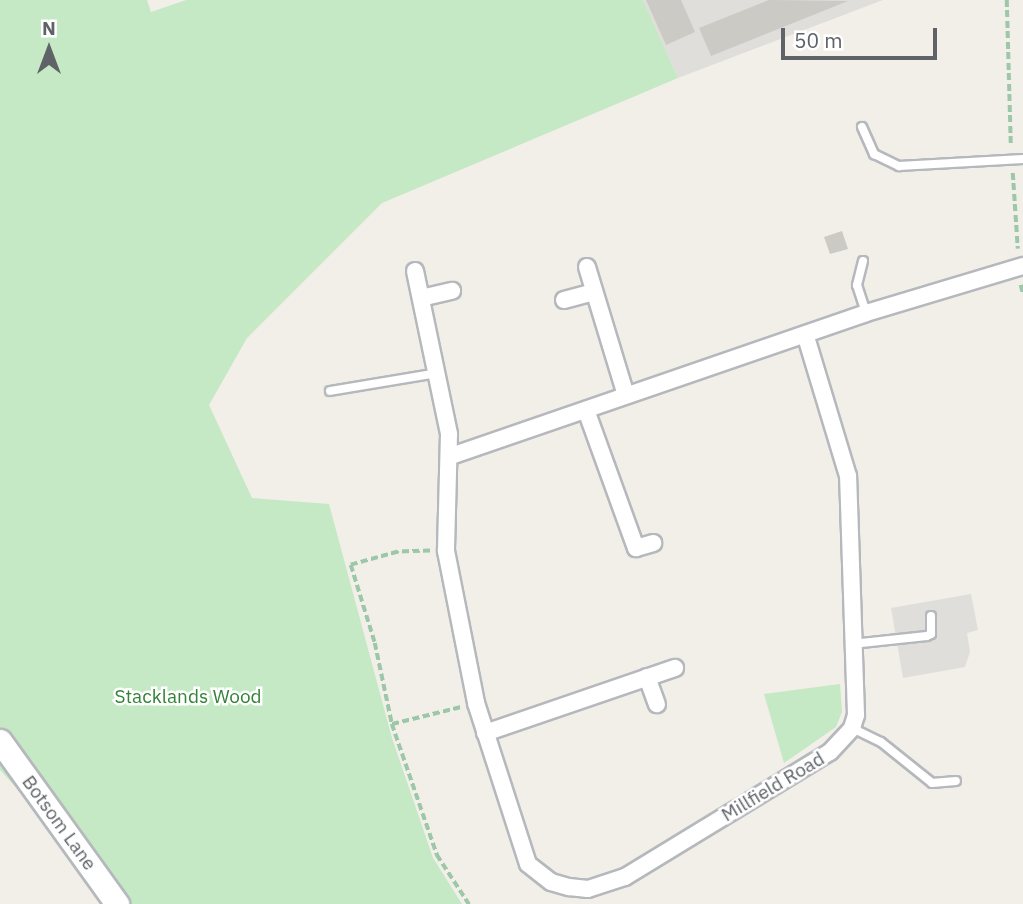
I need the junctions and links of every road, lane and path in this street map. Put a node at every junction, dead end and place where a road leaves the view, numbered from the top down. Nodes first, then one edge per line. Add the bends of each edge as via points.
1 (1007, 0) edge
2 (862, 127) dead end
3 (1012, 159) junction
4 (1023, 159) edge
5 (863, 261) dead end
6 (1021, 266) edge
7 (587, 267) dead end
8 (415, 271) dead end
9 (452, 291) dead end
10 (594, 292) junction
11 (1023, 294) edge
12 (421, 298) junction
13 (564, 300) dead end
14 (866, 313) junction
15 (805, 334) junction
16 (437, 373) junction
17 (330, 391) dead end
18 (626, 395) junction
19 (586, 410) junction
20 (451, 456) junction
21 (653, 543) dead end
22 (446, 551) junction
23 (931, 616) dead end
24 (852, 644) junction
25 (675, 668) dead end
26 (647, 677) junction
27 (476, 703) junction
28 (657, 704) dead end
29 (392, 724) junction
30 (852, 728) junction
31 (485, 733) junction
32 (0, 741) edge
33 (956, 780) dead end
34 (117, 904) edge
35 (469, 904) edge

1 - 3 path
2 - 3 lane via 874,154 899,166
3 - 4 lane
3 - 6 path
5 - 14 lane via 857,285
6 - 11 path
6 - 14 street
7 - 10 street
8 - 12 street, Millfield Road
9 - 12 street
10 - 13 street
10 - 18 street
12 - 16 street, Millfield Road
14 - 15 street
15 - 18 street
15 - 24 street via 848,476
16 - 17 lane
16 - 20 street, Millfield Road
18 - 19 street
19 - 20 street
19 - 21 street via 636,548
20 - 22 street, Millfield Road
22 - 27 street, Millfield Road
22 - 29 path via 398,552 351,565 375,643
23 - 24 lane via 931,634 927,636
24 - 30 street via 856,715
25 - 26 street
26 - 28 street
26 - 31 street
27 - 29 path
27 - 31 street, Millfield Road
29 - 35 path via 437,855
30 - 31 street, Millfield Road via 830,752 625,877 588,889 551,882 528,864
30 - 33 lane via 881,742 932,783
32 - 34 street, Botsom Lane

